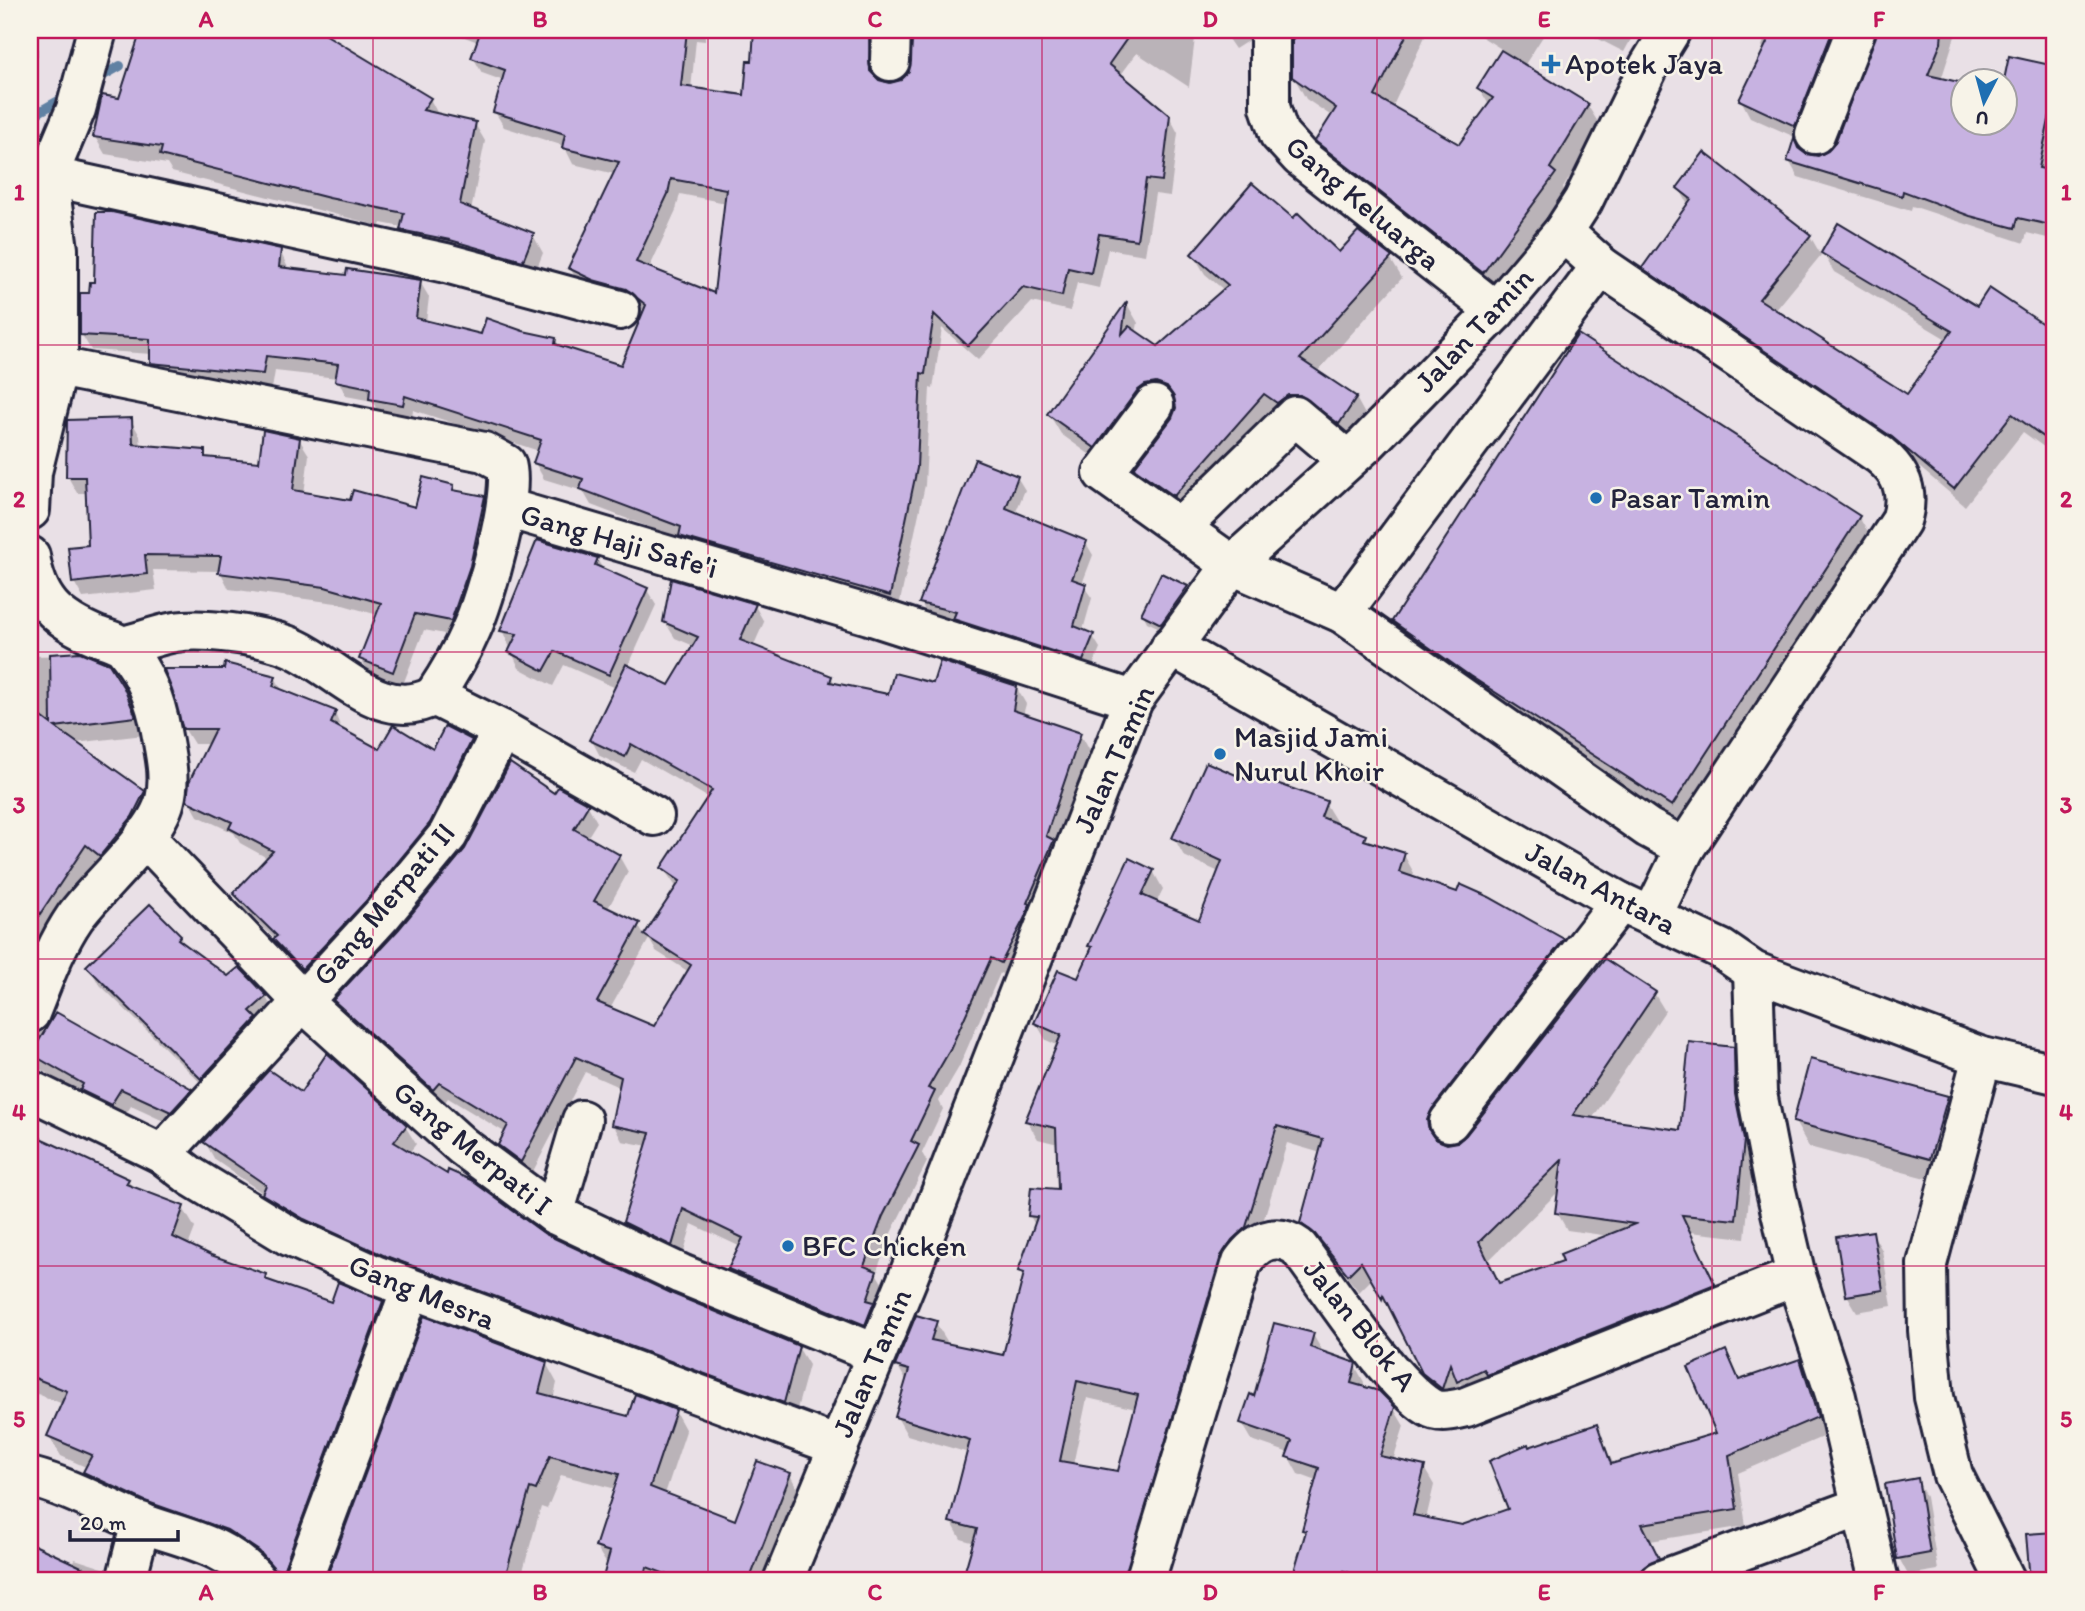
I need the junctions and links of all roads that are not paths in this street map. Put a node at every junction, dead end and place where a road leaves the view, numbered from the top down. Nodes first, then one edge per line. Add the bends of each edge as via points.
1 (1269, 30) edge
2 (1671, 30) edge
3 (1856, 30) edge
4 (95, 41) edge
5 (1815, 134) dead end
6 (48, 176) junction
7 (1563, 232) junction
8 (1601, 266) junction
9 (620, 310) dead end
10 (1496, 311) junction
11 (58, 366) junction
12 (1154, 405) dead end
13 (1348, 460) junction
14 (31, 471) edge
15 (507, 508) junction
16 (30, 510) edge
17 (1180, 528) junction
18 (30, 556) edge
19 (1231, 565) junction
20 (1342, 613) junction
21 (123, 646) junction
22 (1171, 646) junction
23 (435, 696) junction
24 (1133, 700) junction
25 (502, 730) junction
26 (654, 816) dead end
27 (144, 836) junction
28 (1685, 848) junction
29 (1636, 909) junction
30 (1753, 971) junction
31 (302, 1001) junction
32 (30, 1013) edge
33 (1982, 1057) junction
34 (2055, 1074) edge
35 (30, 1090) edge
36 (582, 1120) dead end
37 (1449, 1122) dead end
38 (162, 1154) junction
39 (554, 1214) junction
40 (1796, 1276) junction
41 (411, 1289) junction
42 (875, 1353) junction
43 (838, 1446) junction
44 (30, 1477) edge
45 (1860, 1507) junction
46 (141, 1522) junction
47 (126, 1581) edge
48 (257, 1581) edge
49 (302, 1581) edge
50 (783, 1581) edge
51 (1145, 1581) edge
52 (1659, 1581) edge
53 (1879, 1581) edge
54 (2006, 1581) edge

1 - 10 street, Gang Keluarga via 1270,107 1279,134 1300,157
2 - 7 street, Jalan Tamin
3 - 5 street
4 - 6 street via 76,109
6 - 9 street via 446,262
6 - 11 street via 58,249
7 - 8 street
7 - 10 street, Jalan Tamin
8 - 20 street
8 - 28 street via 1880,454 1894,467 1905,492 1906,507 1900,521
10 - 13 street, Jalan Tamin
11 - 14 street
11 - 15 street, Gang Haji Safe'i via 484,452 506,464 510,477
12 - 17 street via 1103,473
13 - 17 street via 1295,416
13 - 19 street, Jalan Tamin
14 - 16 street
15 - 23 street via 472,629
15 - 24 street, Gang Haji Safe'i via 869,615
17 - 19 street
18 - 21 street via 36,583 56,615
19 - 20 street
19 - 22 street, Jalan Tamin
20 - 28 street via 1648,828
21 - 23 street via 196,630 252,638 311,657 387,702 421,704
21 - 27 street via 145,676 159,718 168,771 165,802
22 - 24 street, Jalan Tamin
22 - 29 street, Jalan Antara
23 - 25 street
24 - 42 street, Jalan Tamin
25 - 26 street
25 - 31 street, Gang Merpati II via 447,835 382,915
27 - 31 street, Gang Merpati I
27 - 32 street via 75,918
28 - 29 street
29 - 30 street, Jalan Antara via 1721,949
29 - 37 street
30 - 33 street, Jalan Antara
30 - 40 street via 1757,1093
31 - 38 street, Gang Merpati II
31 - 39 street, Gang Merpati I via 462,1146
33 - 34 street, Jalan Antara
33 - 54 street via 1927,1264 1928,1330 1934,1397 1953,1475
35 - 38 street, Gang Mesra
36 - 39 street
38 - 41 street, Gang Mesra via 289,1236
39 - 42 street, Gang Merpati I via 681,1274
40 - 45 street via 1836,1396
40 - 51 street, Jalan Blok A via 1466,1407 1438,1410 1421,1400 1389,1367 1298,1247 1276,1239 1252,1247 1242,1262
41 - 43 street, Gang Mesra
41 - 49 street
42 - 43 street, Jalan Tamin
43 - 50 street, Jalan Tamin
44 - 46 street
45 - 52 street
45 - 53 street
46 - 47 street
46 - 48 street via 209,1546 236,1561

